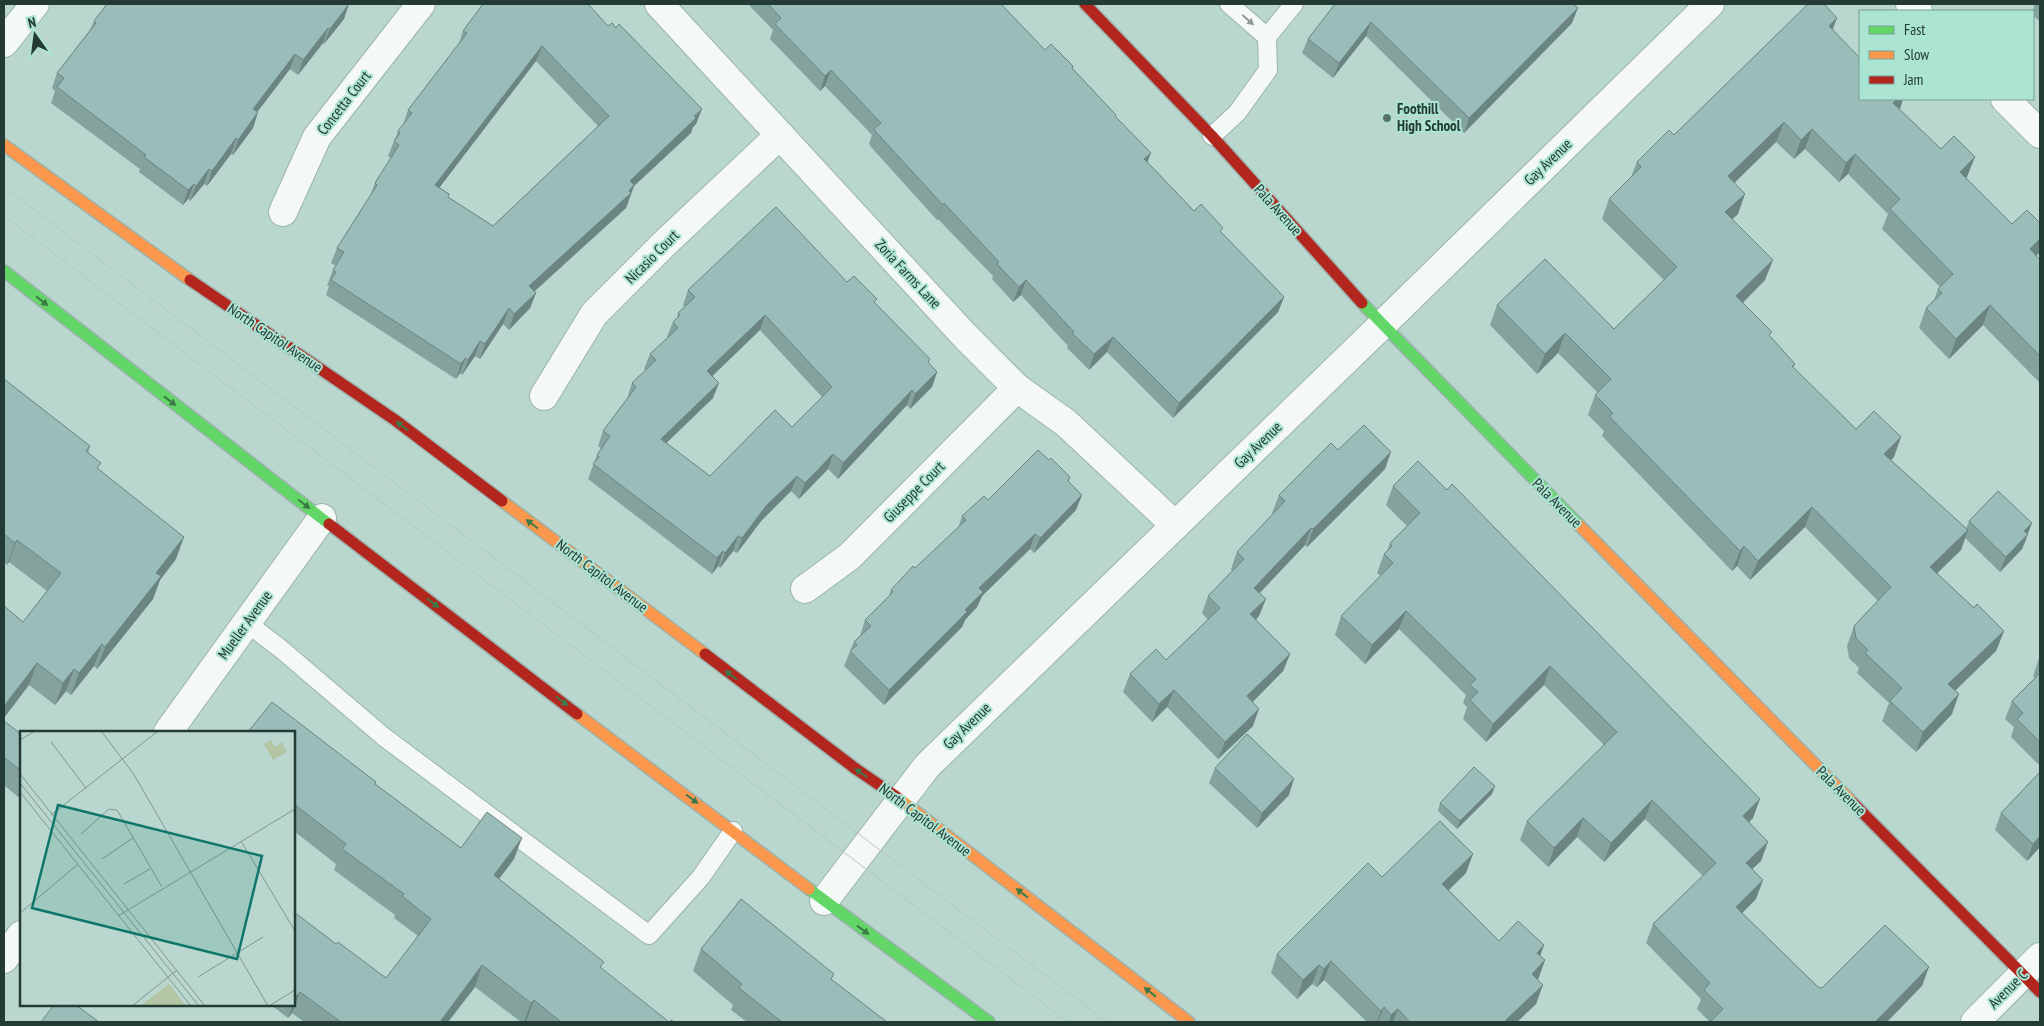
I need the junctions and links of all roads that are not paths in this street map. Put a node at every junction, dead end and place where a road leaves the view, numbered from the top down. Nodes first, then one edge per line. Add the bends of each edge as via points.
1 (35, 4) edge
2 (422, 4) edge
3 (659, 4) edge
4 (1085, 4) edge
5 (1229, 4) edge
6 (1294, 4) edge
7 (1710, 4) edge
8 (1267, 37) junction
9 (4, 44) edge
10 (2006, 100) edge
11 (2040, 134) edge
12 (780, 135) junction
13 (1212, 136) junction
14 (4, 145) edge
15 (283, 212) dead end
16 (4, 271) edge
17 (1382, 325) junction
18 (1017, 388) junction
19 (544, 396) dead end
20 (322, 518) junction
21 (1175, 525) junction
22 (805, 589) dead end
23 (247, 623) junction
24 (169, 731) edge
25 (901, 800) junction
26 (733, 831) junction
27 (824, 901) junction
28 (20, 936) edge
29 (4, 959) edge
30 (2034, 974) edge
31 (989, 1022) edge
32 (1189, 1022) edge
33 (1975, 1022) edge

1 - 9 street
2 - 15 street, Concetta Court via 317,137
3 - 12 street, Zoria Farms Lane
4 - 13 main road, Pala Avenue
5 -> 8 lane
6 - 8 lane
7 - 17 street, Gay Avenue
8 - 13 lane via 1268,70 1237,113
10 - 11 street
12 - 18 street, Zoria Farms Lane
12 - 19 street, Nicasio Court via 594,314
13 - 17 main road, Pala Avenue
25 -> 14 main road, North Capitol Avenue via 395,420 168,265
16 -> 20 main road
17 - 21 street, Gay Avenue
17 - 30 main road, Pala Avenue
18 - 21 street, Zoria Farms Lane via 1066,423
18 - 22 street, Giuseppe Court via 850,556
20 - 23 street, Mueller Avenue
20 -> 26 main road
21 - 25 street, Gay Avenue via 927,766
23 - 24 street, Mueller Avenue
23 - 26 lane via 281,648 384,737 649,935 701,877
25 - 27 street, Gay Avenue
32 -> 25 main road, North Capitol Avenue
26 - 27 main road
27 -> 31 main road
28 - 29 street
30 - 33 street, Avenue C

